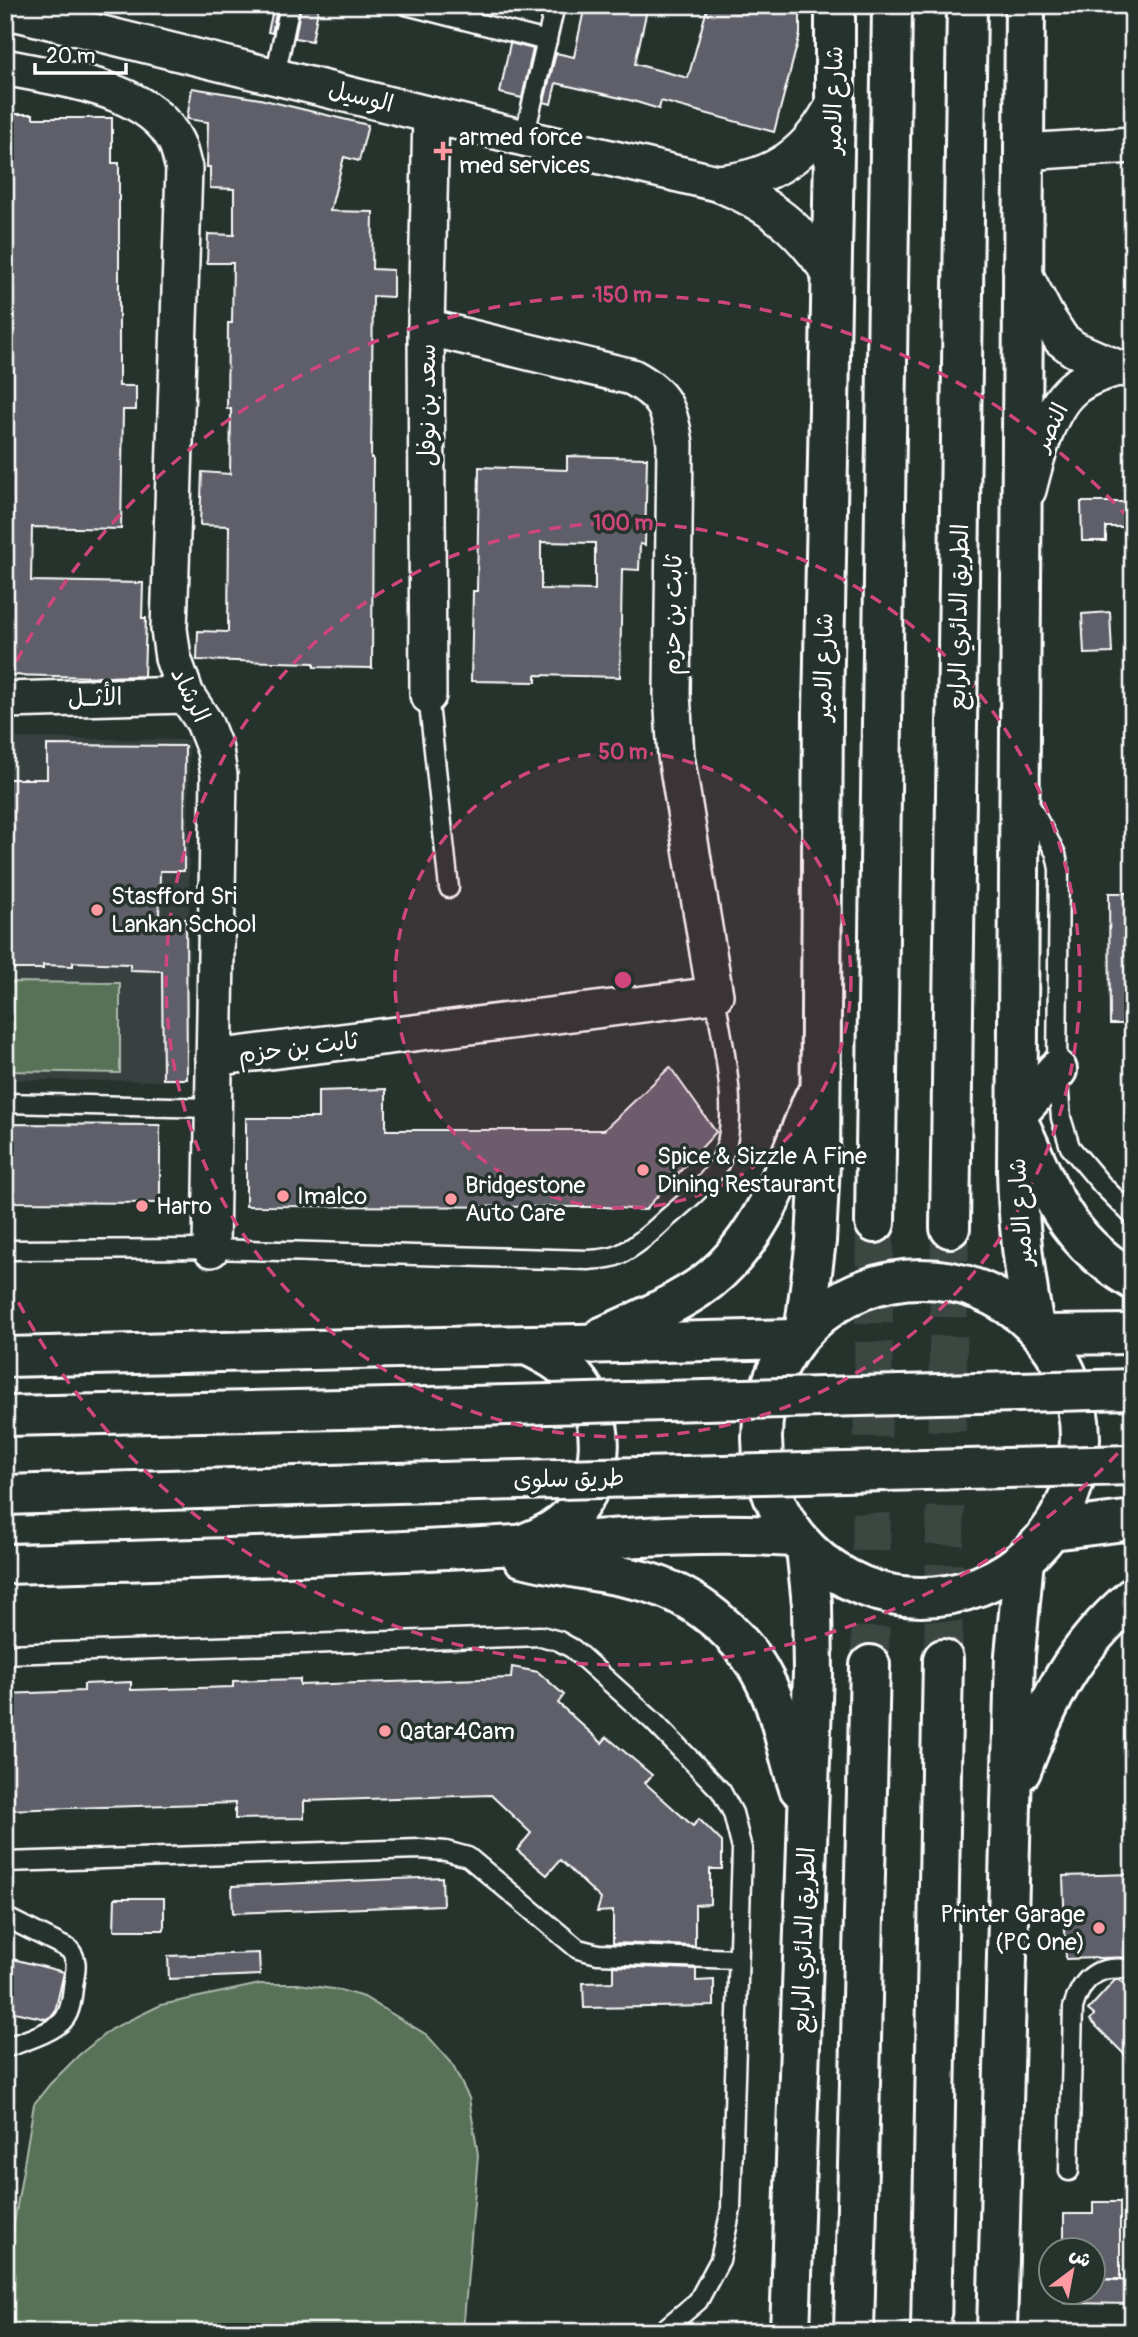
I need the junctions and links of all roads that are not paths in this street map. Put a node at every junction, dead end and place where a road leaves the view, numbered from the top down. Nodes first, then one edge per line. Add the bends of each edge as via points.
1 (289, 5) edge
2 (406, 5) edge
3 (555, 5) edge
4 (835, 5) edge
5 (892, 5) edge
6 (967, 5) edge
7 (1025, 5) edge
8 (5, 10) edge
9 (108, 20) edge
10 (547, 41) junction
11 (5, 67) edge
12 (275, 76) junction
13 (835, 102) junction
14 (430, 115) junction
15 (524, 138) junction
16 (1133, 145) edge
17 (1024, 152) junction
18 (717, 183) junction
19 (1021, 268) junction
20 (831, 275) junction
21 (426, 327) junction
22 (1125, 369) edge
23 (1021, 515) junction
24 (186, 695) junction
25 (429, 695) joint
26 (5, 700) edge
27 (1021, 789) junction
28 (449, 888) dead end
29 (715, 995) junction
30 (214, 1058) junction
31 (1057, 1070) junction
32 (821, 1080) junction
33 (5, 1103) edge
34 (213, 1108) junction
35 (1017, 1117) junction
36 (1133, 1216) edge
37 (875, 1223) tunnel mouth
38 (950, 1228) tunnel mouth
39 (211, 1249) junction
40 (5, 1250) edge
41 (1133, 1280) edge
42 (1038, 1331) junction
43 (801, 1333) junction
44 (1133, 1334) edge
45 (587, 1344) junction
46 (529, 1346) junction
47 (5, 1357) edge
48 (1133, 1389) edge
49 (5, 1416) edge
50 (1133, 1465) edge
51 (5, 1495) edge
52 (1133, 1520) edge
53 (1052, 1530) junction
54 (800, 1542) junction
55 (523, 1544) junction
56 (483, 1547) junction
57 (1024, 1560) junction
58 (5, 1564) edge
59 (1133, 1597) edge
60 (5, 1654) edge
61 (943, 1659) tunnel mouth
62 (870, 1665) tunnel mouth
63 (1010, 1799) junction
64 (808, 1814) junction
65 (5, 1862) edge
66 (5, 1917) edge
67 (737, 1959) junction
68 (1133, 1970) edge
69 (5, 2048) edge
70 (1069, 2171) dead end
71 (661, 2332) edge
72 (790, 2332) edge
73 (854, 2332) edge
74 (931, 2332) edge
75 (996, 2332) edge

1 - 12 lane
2 - 10 lane
3 - 10 lane
4 - 13 main road, شارع الامير
5 - 37 main road
6 - 38 main road, الطريق الدائري الرابع
7 - 17 main road, شارع الامير
8 - 9 street, الوسيل
9 - 12 street, الوسيل
10 - 15 lane
11 - 24 street, الرشاد via 107,90 134,101 157,118 175,141 184,168 169,629
12 - 14 street, الوسيل
13 - 18 street, الوسيل via 819,130 797,154 760,176
13 - 20 main road, شارع الامير
14 - 15 street, الوسيل
14 - 21 street, سعد بن نوفل
15 - 18 street, الوسيل
16 - 17 street
17 - 19 main road, شارع الامير
18 - 20 street, الوسيل via 771,209 794,228
19 - 22 street, النصر via 1061,339 1074,349
19 - 23 main road, شارع الامير
20 - 32 main road, شارع الامير
21 - 25 street, سعد بن نوفل
21 - 29 street, ثابت بن حزم via 632,377 665,404 675,444 672,694 676,756
22 - 23 street, النصر via 1097,374 1063,399 1034,465
23 - 27 main road, شارع الامير
24 - 26 street, الأثــل
24 - 30 street, الرشاد via 204,722 219,775
25 - 28 lane
27 - 31 lane via 1056,854 1059,869
27 - 35 main road, شارع الامير
29 - 30 street, ثابت بن حزم
29 - 39 lane, ثابت بن حزم via 732,1115 729,1141 719,1164 696,1192 654,1230 614,1257
30 - 34 street, الرشاد
31 - 35 main road
31 - 36 lane via 1061,1118 1070,1147
32 - 43 main road, شارع الامير via 816,1241
32 - 45 main road via 772,1198 733,1256 698,1288
33 - 34 lane
34 - 39 street, الرشاد
35 - 41 main road via 1073,1230
35 - 42 main road, شارع الامير via 1018,1223 1024,1275
39 - 40 lane, ثابت بن حزم
42 - 43 main road via 988,1293 961,1283 905,1279 851,1294 827,1308
42 - 44 main road
42 - 53 main road via 1066,1371 1078,1411 1080,1453 1071,1493
43 - 45 main road
43 - 54 main road via 775,1374 763,1412 761,1451 778,1510
45 - 46 main road
46 - 47 main road
46 - 55 main road via 563,1366 588,1396 600,1448 585,1498 569,1518 548,1534
48 - 49 main road, bridge
50 - 51 main road, طريق سلوى, bridge
52 - 53 main road
53 - 57 main road
54 - 55 main road via 747,1534 705,1534
54 - 57 main road via 855,1583 913,1597 972,1589
54 - 64 main road, الطريق الدائري الرابع via 812,1604
55 - 56 main road
56 - 58 main road
56 - 64 main road via 645,1582 683,1597 718,1622 754,1660 766,1682
57 - 63 main road
59 - 63 main road via 1091,1639 1053,1694
60 - 67 lane via 541,1636 559,1641 653,1721 721,1791 733,1813 742,1849
61 - 74 main road
62 - 73 main road
63 - 75 main road
64 - 72 main road, الطريق الدائري الرابع
65 - 67 lane via 446,1851 468,1857 578,1949 598,1954
66 - 69 lane via 69,1949 76,1963 65,2019
67 - 71 lane via 731,2209 720,2260 698,2301
68 - 70 lane via 1101,1970 1078,1992 1073,2008

